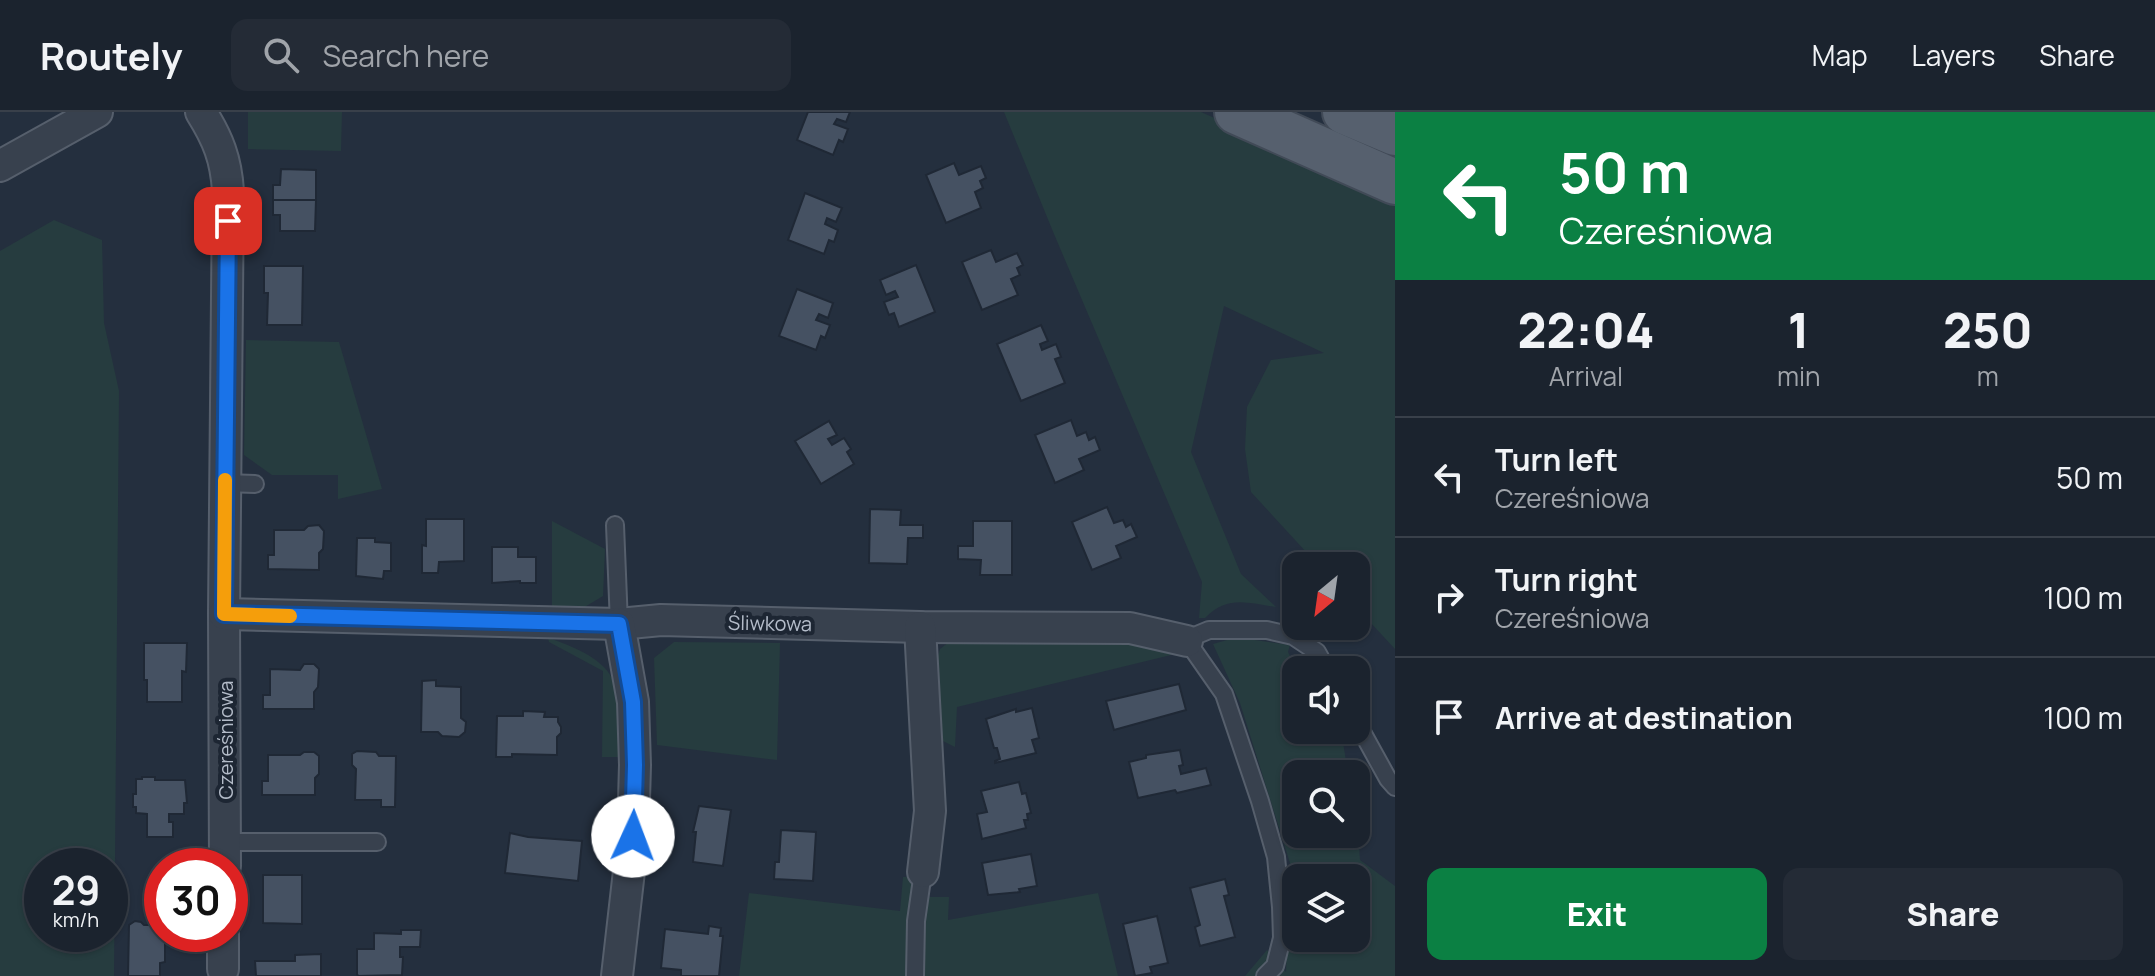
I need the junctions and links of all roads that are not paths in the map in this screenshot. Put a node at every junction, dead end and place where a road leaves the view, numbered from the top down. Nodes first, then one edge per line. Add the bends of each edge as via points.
1 (97, 112) edge
2 (201, 112) edge
3 (1237, 112) edge
4 (1345, 112) edge
5 (1395, 133) edge
6 (0, 166) edge
7 (1395, 182) edge
8 (615, 525) dead end
9 (224, 614) junction
10 (619, 624) junction
11 (920, 627) junction
12 (1187, 641) junction
13 (1319, 656) edge
14 (1369, 744) edge
15 (1395, 787) edge
16 (377, 842) dead end
17 (225, 848) edge
18 (248, 852) edge
19 (923, 872) joint
20 (223, 952) edge
21 (223, 969) dead end
22 (617, 976) edge
23 (915, 976) edge
24 (1265, 976) edge

1 - 6 street
2 - 9 street, Czereśniowa via 227,169 240,483
3 - 7 main road
4 - 5 main road
8 - 10 lane
9 - 10 street
9 - 17 street, Czereśniowa
10 - 11 street, Śliwkowa via 661,620
10 - 22 street via 633,702 635,765 633,836
11 - 12 street, Śliwkowa via 1130,628
11 - 19 street via 930,811
12 - 13 lane via 1209,630 1267,630 1293,636
12 - 24 lane via 1224,694 1276,857 1282,938 1275,966
14 - 15 lane
16 - 18 lane
19 - 23 lane
20 - 21 street

